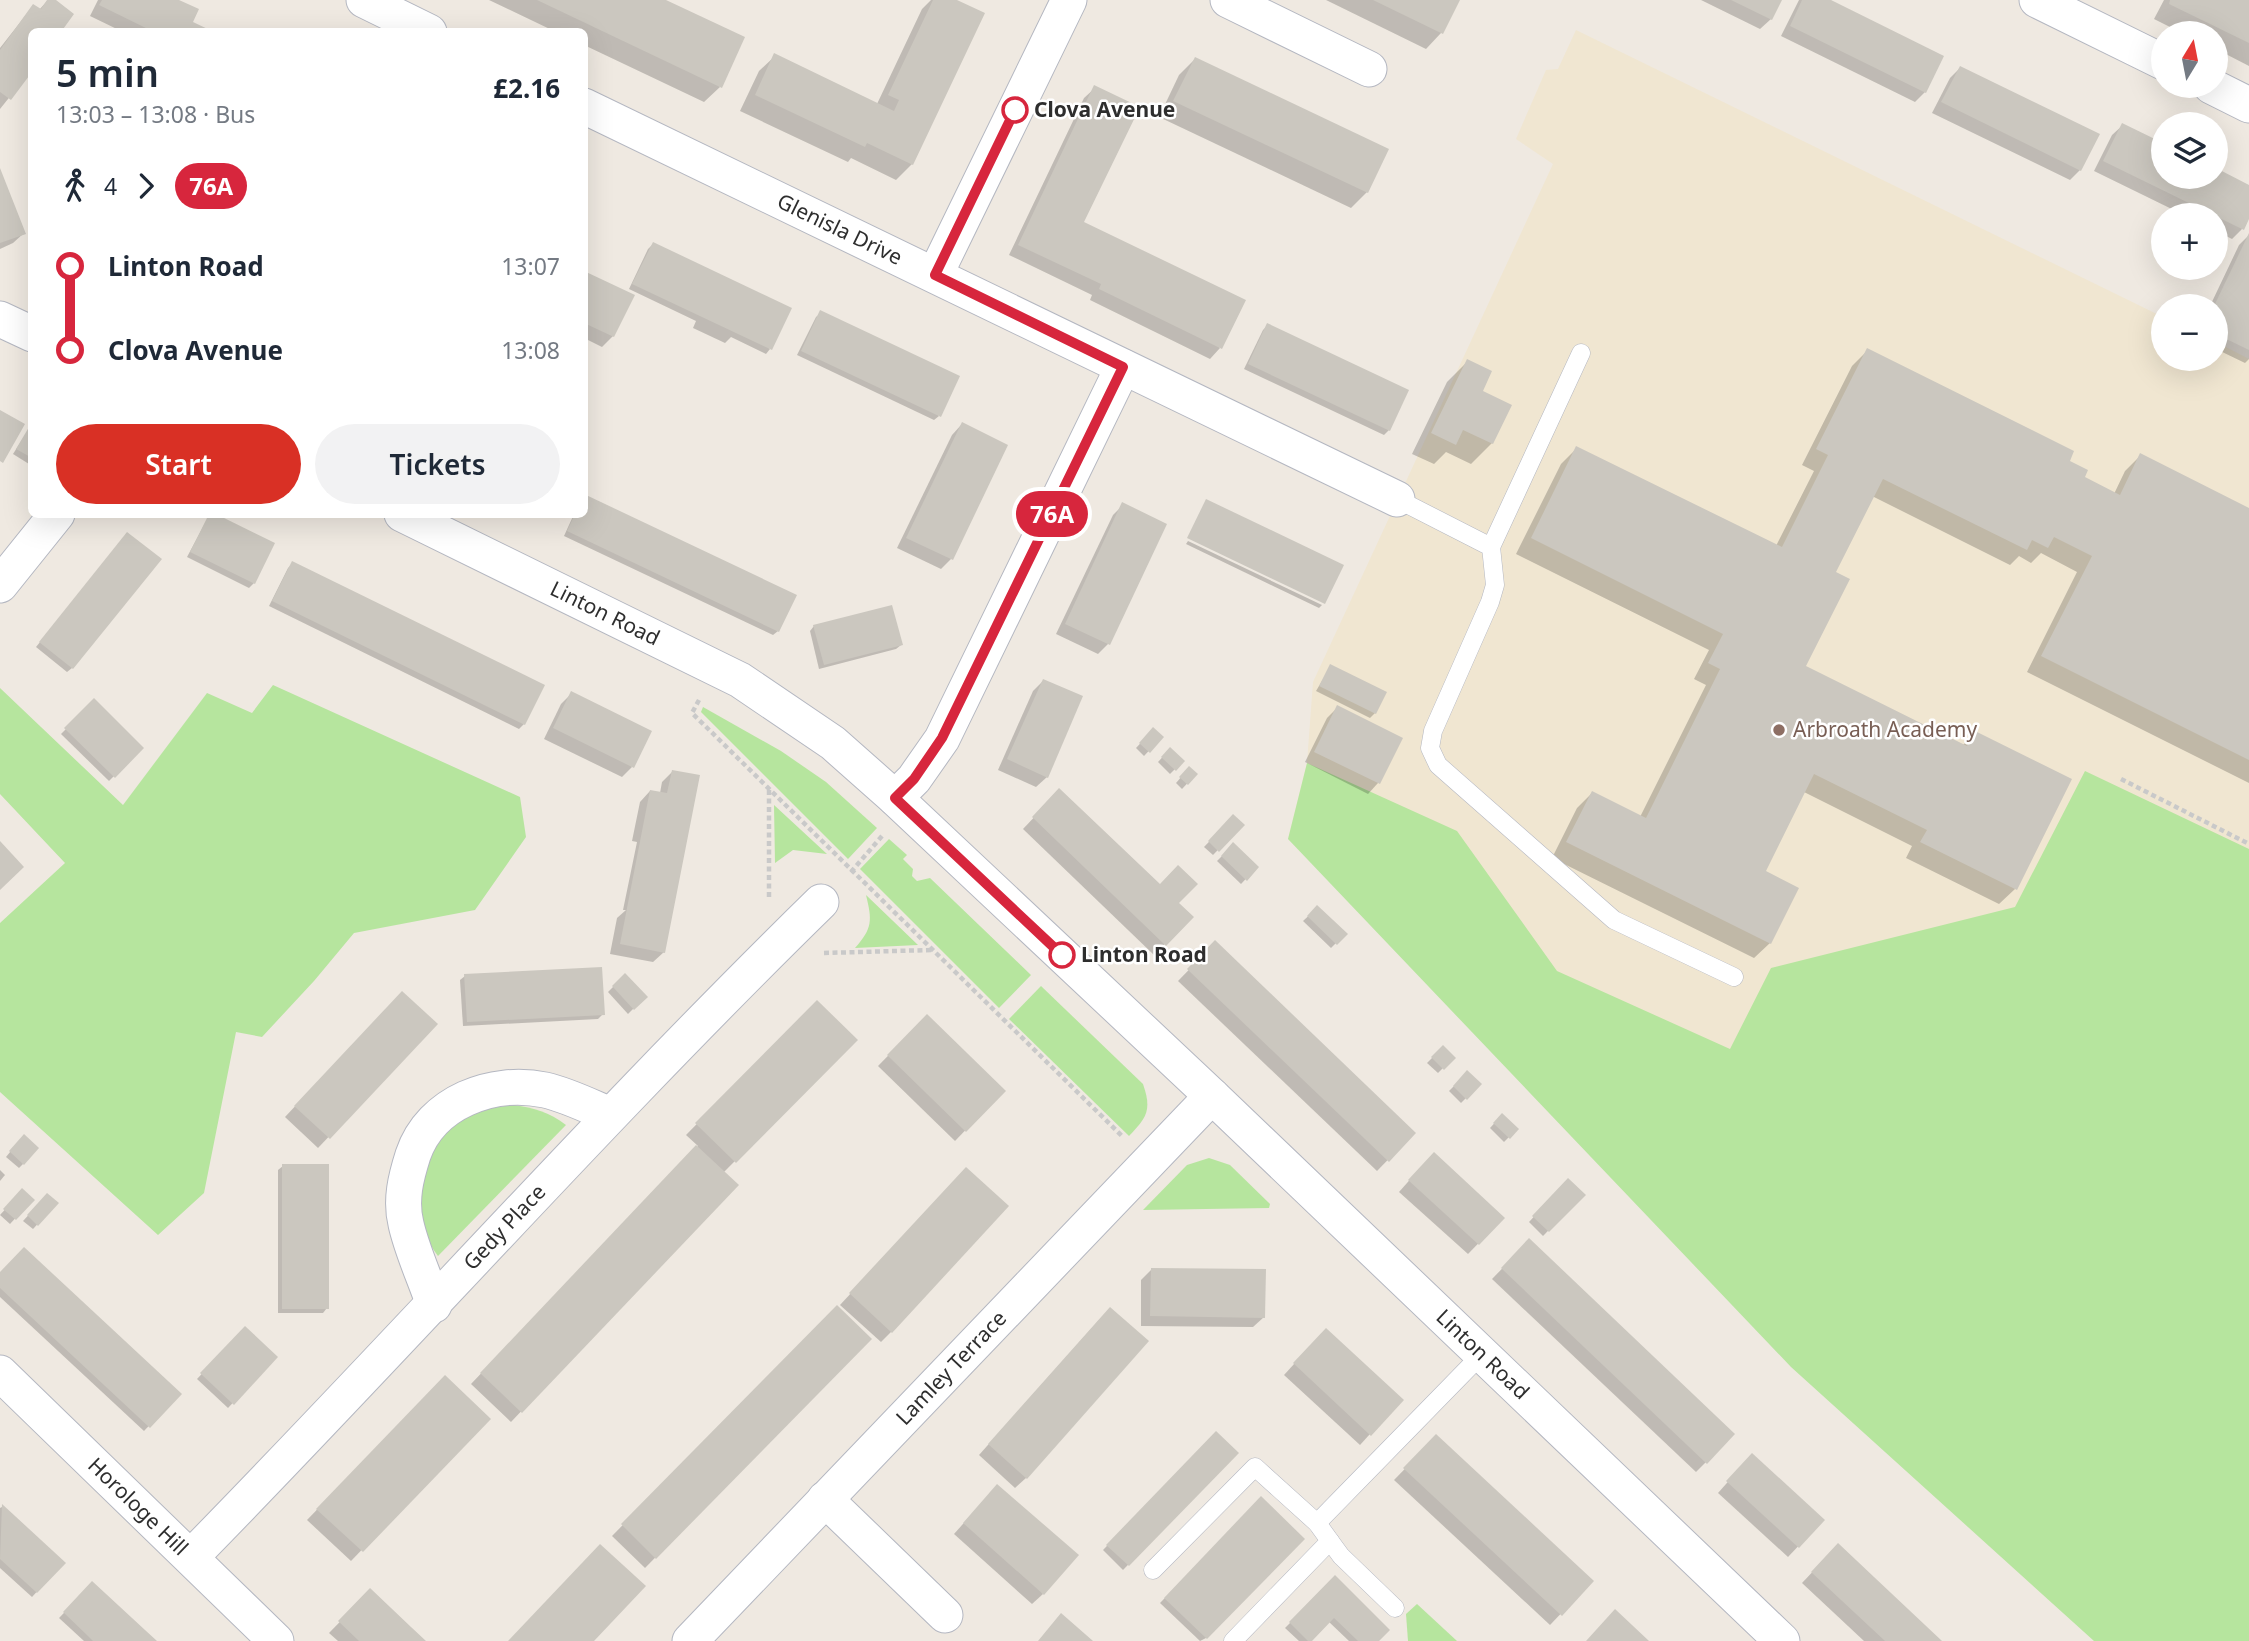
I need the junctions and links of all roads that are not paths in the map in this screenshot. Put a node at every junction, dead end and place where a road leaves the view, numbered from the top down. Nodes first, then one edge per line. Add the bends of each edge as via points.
1 (364, 0) edge
2 (1069, 0) edge
3 (1228, 0) edge
4 (2037, 0) edge
5 (421, 28) edge
6 (2151, 56) edge
7 (1369, 69) dead end
8 (2228, 94) edge
9 (2249, 105) edge
10 (588, 108) edge
11 (935, 275) junction
12 (0, 319) edge
13 (28, 332) edge
14 (1581, 354) dead end
15 (1123, 367) junction
16 (1397, 499) joint
17 (54, 518) edge
18 (410, 518) edge
19 (1491, 547) junction
20 (0, 585) edge
21 (901, 804) junction
22 (821, 902) road end
23 (1734, 977) dead end
24 (1212, 1096) junction
25 (610, 1115) junction
26 (434, 1305) junction
27 (1482, 1354) junction
28 (0, 1373) edge
29 (825, 1499) junction
30 (1317, 1523) junction
31 (1330, 1541) junction
32 (191, 1557) junction
33 (1153, 1570) dead end
34 (1395, 1608) dead end
35 (946, 1615) dead end
36 (276, 1641) edge
37 (690, 1641) edge
38 (1233, 1641) edge
39 (1782, 1641) edge

1 - 5 street
2 - 11 street
3 - 7 street
4 - 6 street
8 - 9 street
10 - 11 street, Glenisla Drive
11 - 15 street, Glenisla Drive
12 - 13 street
14 - 19 lane
15 - 16 street, Glenisla Drive
15 - 21 street via 942,738
16 - 19 lane
17 - 20 street
18 - 21 street, Linton Road via 740,680 833,743
19 - 23 lane via 1495,585 1490,603 1433,730 1432,757 1614,920
21 - 24 street, Linton Road
22 - 25 street, Gedy Place
24 - 27 street, Linton Road
24 - 29 street, Lamley Terrace
25 - 26 street, Gedy Place
25 - 26 street via 544,1090 509,1088 476,1094 434,1118 417,1142 404,1182 405,1222
26 - 32 street, Gedy Place
27 - 30 lane
27 - 39 street, Linton Road
28 - 32 street, Horologe Hill
29 - 35 street
29 - 37 street, Lamley Terrace
30 - 31 lane
30 - 33 lane via 1255,1467
31 - 34 lane
31 - 38 lane
32 - 36 street, Horologe Hill

